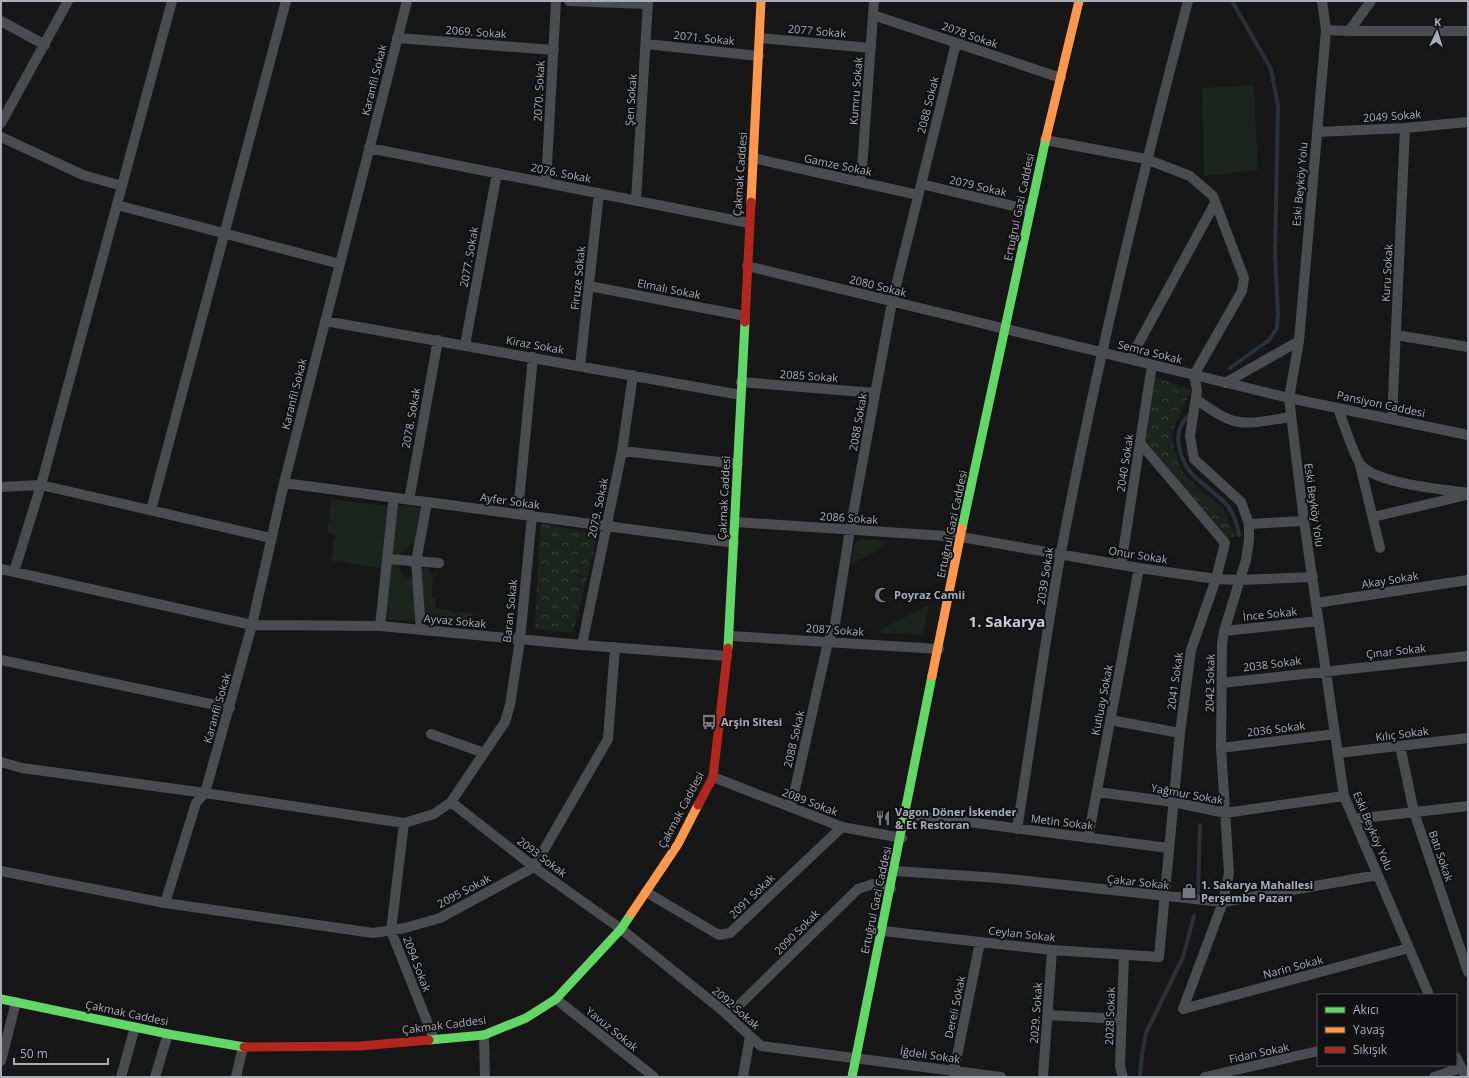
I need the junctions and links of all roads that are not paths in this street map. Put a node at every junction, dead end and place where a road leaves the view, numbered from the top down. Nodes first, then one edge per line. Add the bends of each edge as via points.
1 (68, 1) edge
2 (172, 1) edge
3 (286, 1) edge
4 (407, 1) edge
5 (556, 1) edge
6 (569, 1) edge
7 (761, 1) edge
8 (874, 1) edge
9 (1079, 1) edge
10 (1188, 1) edge
11 (1322, 1) edge
12 (1371, 1) edge
13 (648, 2) edge
14 (873, 15) junction
15 (1, 21) edge
16 (1326, 30) junction
17 (1348, 31) junction
18 (1468, 31) edge
19 (397, 38) junction
20 (760, 38) junction
21 (956, 43) junction
22 (45, 44) junction
23 (646, 44) junction
24 (871, 48) junction
25 (554, 50) junction
26 (759, 56) junction
27 (1061, 78) junction
28 (1468, 122) edge
29 (1, 123) edge
30 (1405, 128) junction
31 (1317, 132) junction
32 (1, 137) edge
33 (1045, 140) junction
34 (369, 148) junction
35 (753, 158) junction
36 (1146, 159) junction
37 (497, 173) junction
38 (546, 182) junction
39 (862, 182) junction
40 (921, 184) junction
41 (122, 186) junction
42 (599, 193) junction
43 (918, 195) junction
44 (636, 200) junction
45 (1216, 203) junction
46 (117, 205) junction
47 (1030, 210) junction
48 (749, 223) junction
49 (224, 233) junction
50 (340, 264) junction
51 (747, 266) junction
52 (589, 286) junction
53 (892, 302) junction
54 (745, 316) junction
55 (325, 321) junction
56 (1004, 329) junction
57 (1396, 335) junction
58 (438, 340) junction
59 (1299, 341) junction
60 (465, 345) junction
61 (1468, 347) edge
62 (1102, 352) junction
63 (533, 357) junction
64 (1130, 359) junction
65 (1152, 365) junction
66 (580, 366) junction
67 (633, 375) junction
68 (1194, 375) junction
69 (741, 382) junction
70 (1225, 382) junction
71 (875, 393) junction
72 (741, 395) junction
73 (1196, 398) junction
74 (1289, 398) junction
75 (1338, 408) junction
76 (1291, 417) junction
77 (1392, 419) junction
78 (1468, 434) edge
79 (1140, 443) junction
80 (622, 451) junction
81 (738, 464) junction
82 (1360, 465) junction
83 (284, 483) junction
84 (40, 485) junction
85 (1, 487) edge
86 (1468, 494) edge
87 (409, 500) junction
88 (393, 504) dead end
89 (426, 508) dead end
90 (151, 510) junction
91 (532, 516) junction
92 (1373, 517) junction
93 (1304, 521) junction
94 (735, 522) junction
95 (1249, 524) junction
96 (606, 526) junction
97 (850, 530) junction
98 (961, 537) junction
99 (272, 538) junction
100 (734, 543) junction
101 (1380, 548) dead end
102 (1061, 554) junction
103 (387, 559) junction
104 (416, 562) junction
105 (439, 563) dead end
106 (1121, 565) junction
107 (1139, 568) junction
108 (1, 569) edge
109 (14, 572) junction
110 (1313, 577) junction
111 (1216, 578) junction
112 (1239, 580) junction
113 (1468, 580) edge
114 (1316, 603) junction
115 (1319, 621) junction
116 (252, 625) junction
117 (380, 626) junction
118 (421, 630) junction
119 (1224, 631) junction
120 (730, 636) junction
121 (520, 640) junction
122 (828, 642) junction
123 (582, 645) junction
124 (615, 647) junction
125 (939, 649) junction
126 (727, 656) junction
127 (1468, 656) edge
128 (1, 660) edge
129 (1326, 670) junction
130 (1222, 682) junction
131 (230, 708) junction
132 (1110, 720) junction
133 (1180, 733) junction
134 (431, 734) dead end
135 (1335, 734) junction
136 (1468, 738) edge
137 (1400, 746) junction
138 (1221, 748) junction
139 (484, 753) junction
140 (1338, 753) junction
141 (1, 762) edge
142 (713, 777) junction
143 (1097, 792) junction
144 (205, 793) junction
145 (1344, 796) junction
146 (451, 802) junction
147 (1468, 806) edge
148 (791, 807) junction
149 (1414, 812) junction
150 (1225, 813) junction
151 (906, 814) junction
152 (1354, 819) junction
153 (404, 824) junction
154 (842, 827) junction
155 (1017, 829) junction
156 (902, 838) junction
157 (1088, 838) junction
158 (1168, 848) junction
159 (534, 867) junction
160 (1, 871) edge
161 (895, 871) junction
162 (1378, 875) junction
163 (891, 889) junction
164 (646, 892) junction
165 (1164, 897) junction
166 (1223, 902) junction
167 (165, 903) junction
168 (621, 929) junction
169 (392, 931) junction
170 (883, 931) junction
171 (980, 942) junction
172 (1409, 948) junction
173 (1052, 950) junction
174 (1124, 955) junction
175 (1158, 957) joint
176 (1468, 972) edge
177 (1430, 994) edge
178 (1, 999) edge
179 (556, 999) junction
180 (16, 1002) junction
181 (1183, 1009) joint
182 (1048, 1015) junction
183 (728, 1016) junction
184 (1121, 1019) junction
185 (135, 1027) junction
186 (168, 1034) junction
187 (484, 1034) junction
188 (750, 1036) junction
189 (434, 1039) junction
190 (243, 1046) junction
191 (1317, 1052) edge
192 (856, 1057) junction
193 (1457, 1058) edge
194 (1, 1060) edge
195 (1461, 1068) junction
196 (954, 1074) edge
197 (121, 1077) edge
198 (155, 1077) edge
199 (236, 1077) edge
200 (485, 1077) edge
201 (654, 1077) edge
202 (743, 1077) edge
203 (852, 1077) edge
204 (1001, 1077) edge
205 (1043, 1077) edge
206 (1123, 1077) edge
207 (1205, 1077) edge
208 (1434, 1077) edge
209 (1466, 1077) edge

1 - 22 street
2 - 41 street
3 - 49 street
4 - 19 street, Karanfil Sokak
5 - 25 street, 2070. Sokak
6 - 13 street
7 - 20 main road, Çakmak Caddesi
8 - 14 street, Kumru Sokak
9 - 27 main road, Ertuğrul Gazi Caddesi
10 - 36 street, 2039 Sokak
11 - 16 street, Eski Beyköy Yolu
12 - 17 street
13 - 23 street, Şen Sokak
14 - 21 street, 2078 Sokak
14 - 24 street, Kumru Sokak
15 - 22 street
16 - 17 street
16 - 31 street, Eski Beyköy Yolu
17 - 18 street
19 - 25 street, 2069. Sokak
19 - 34 street, Karanfil Sokak
20 - 24 street, 2077 Sokak
20 - 26 main road, Çakmak Caddesi
21 - 27 street, 2078 Sokak
21 - 40 street, 2088 Sokak
22 - 29 street
23 - 26 street, 2071. Sokak
23 - 44 street, Şen Sokak
24 - 39 street, Kumru Sokak
25 - 38 street, 2070. Sokak
26 - 35 main road, Çakmak Caddesi
27 - 33 main road, Ertuğrul Gazi Caddesi
28 - 30 street, 2049 Sokak
30 - 31 street, 2049 Sokak
30 - 57 street, Kuru Sokak
31 - 59 street, Eski Beyköy Yolu
32 - 41 street via 83,175
33 - 36 street
33 - 47 main road, Ertuğrul Gazi Caddesi
34 - 37 street, 2076. Sokak
34 - 50 street, Karanfil Sokak
35 - 39 street, Gamze Sokak
35 - 48 main road, Çakmak Caddesi
36 - 45 street via 1190,176 1213,196
36 - 62 street, 2039 Sokak
37 - 38 street, 2076. Sokak
37 - 60 street, 2077. Sokak
38 - 42 street, 2076. Sokak
39 - 43 street, Gamze Sokak
40 - 43 street, 2088 Sokak
40 - 47 street, 2079 Sokak
41 - 46 street
42 - 44 street, 2076. Sokak
42 - 52 street, Firuze Sokak
43 - 53 street, 2088 Sokak
44 - 48 street, 2076. Sokak
45 - 64 street
45 - 68 street via 1244,278 1242,292
46 - 49 street
46 - 84 street
47 - 56 main road, Ertuğrul Gazi Caddesi
48 - 51 main road, Çakmak Caddesi
49 - 50 street
49 - 90 street
50 - 55 street, Karanfil Sokak
51 - 53 street, 2080 Sokak
51 - 54 main road, Çakmak Caddesi
52 - 54 street, Elmalı Sokak
52 - 66 street, Firuze Sokak
53 - 56 street, 2080 Sokak
53 - 71 street, 2088 Sokak
54 - 69 main road, Çakmak Caddesi
55 - 58 street, Kiraz Sokak
55 - 83 street, Karanfil Sokak
56 - 62 street, Semra Sokak
56 - 98 main road, Ertuğrul Gazi Caddesi
57 - 61 street
57 - 77 street, Kuru Sokak
58 - 60 street, Kiraz Sokak
58 - 87 street, 2078. Sokak
59 - 70 street
59 - 74 street, Eski Beyköy Yolu
60 - 63 street, Kiraz Sokak
62 - 64 street, Semra Sokak
62 - 102 street, 2039 Sokak
63 - 66 street, Kiraz Sokak
63 - 91 street via 519,501
64 - 65 street, Semra Sokak
65 - 68 street, Semra Sokak
65 - 79 street, 2040 Sokak
66 - 67 street, Kiraz Sokak
67 - 72 street, Kiraz Sokak
67 - 80 street, 2079. Sokak
68 - 70 street, Semra Sokak
68 - 73 street, 2042 Sokak
69 - 71 street, 2085 Sokak
69 - 72 main road, Çakmak Caddesi
70 - 74 street, Semra Sokak
71 - 97 street, 2088 Sokak
72 - 81 main road, Çakmak Caddesi
73 - 76 street via 1217,414 1239,423
73 - 95 street, 2042 Sokak via 1190,436 1194,459 1241,502
74 - 75 street, Pansiyon Caddesi
74 - 76 street, Eski Beyköy Yolu
75 - 77 street, Pansiyon Caddesi
75 - 82 street
76 - 93 street, Eski Beyköy Yolu
77 - 78 street, Pansiyon Caddesi
79 - 106 street, 2040 Sokak
79 - 111 street, 2041 Sokak via 1225,542
80 - 81 street
80 - 96 street, 2079. Sokak
81 - 94 main road, Çakmak Caddesi
82 - 86 street via 1386,479
82 - 92 street
83 - 87 street, Ayfer Sokak
83 - 99 street, Karanfil Sokak
84 - 85 street
84 - 90 street
84 - 109 street
86 - 92 street
87 - 91 street, Ayfer Sokak
88 - 103 street
89 - 104 street
90 - 99 street
91 - 96 street, Ayfer Sokak
91 - 121 street, Baran Sokak
92 - 101 street
93 - 95 street
93 - 110 street, Eski Beyköy Yolu
94 - 97 street, 2086 Sokak
94 - 100 main road, Çakmak Caddesi
95 - 112 street, 2042 Sokak via 1246,560
96 - 100 street, Ayfer Sokak
96 - 123 street, 2079. Sokak
97 - 98 street, 2086 Sokak
97 - 122 street, 2088 Sokak via 836,624
98 - 102 street, Onur Sokak
98 - 125 main road, Ertuğrul Gazi Caddesi
99 - 116 street, Karanfil Sokak
100 - 120 main road, Çakmak Caddesi
102 - 106 street, Onur Sokak
102 - 155 street, 2039 Sokak
103 - 104 street
103 - 117 street
104 - 105 street
104 - 118 street
106 - 107 street, Onur Sokak
107 - 111 street, Onur Sokak
107 - 132 street, Kutluay Sokak
108 - 109 street, Ayvaz Sokak
109 - 116 street, Ayvaz Sokak
110 - 112 street, Onur Sokak
110 - 114 street, Eski Beyköy Yolu
111 - 112 street, Onur Sokak
111 - 133 street, 2041 Sokak via 1191,650
112 - 119 street, 2042 Sokak
113 - 114 street, Akay Sokak
114 - 115 street, Eski Beyköy Yolu
115 - 119 street, İnce Sokak
115 - 129 street, Eski Beyköy Yolu
116 - 117 street, Ayvaz Sokak
116 - 131 street, Karanfil Sokak
117 - 118 street, Ayvaz Sokak
118 - 121 street, Ayvaz Sokak
119 - 130 street, 2042 Sokak
120 - 122 street, 2087 Sokak
120 - 126 main road, Çakmak Caddesi
121 - 123 street, Ayvaz Sokak
121 - 139 street, Baran Sokak via 505,722
122 - 125 street, 2087 Sokak
122 - 148 street, 2088 Sokak
123 - 124 street, Ayvaz Sokak
124 - 126 street, Ayvaz Sokak
124 - 159 street via 608,739
125 - 151 main road, Ertuğrul Gazi Caddesi
126 - 142 main road, Çakmak Caddesi
127 - 129 street, Çınar Sokak
128 - 131 street
129 - 130 street, 2038 Sokak
129 - 135 street, Eski Beyköy Yolu
130 - 138 street, 2042 Sokak
131 - 144 street, Karanfil Sokak
132 - 133 street
132 - 143 street, Kutluay Sokak
133 - 158 street, 2041 Sokak
134 - 139 street
135 - 138 street, 2036 Sokak
135 - 140 street, Eski Beyköy Yolu
136 - 137 street, Kılıç Sokak
137 - 140 street, Kılıç Sokak
137 - 149 street, Batı Sokak
138 - 150 street, 2042 Sokak
139 - 146 street, Baran Sokak
140 - 145 street, Eski Beyköy Yolu
141 - 144 street via 22,768
142 - 148 street, 2089 Sokak
142 - 164 main road, Çakmak Caddesi via 678,844
143 - 150 street, Yağmur Sokak, bridge via 1166,801
143 - 157 street, Kutluay Sokak
144 - 153 street
144 - 167 street, Karanfil Sokak via 196,803
145 - 150 street, Yağmur Sokak
145 - 152 street, Eski Beyköy Yolu
146 - 153 street, Baran Sokak via 434,814
146 - 159 street, 2093 Sokak
147 - 149 street
148 - 154 street, 2089 Sokak
149 - 152 street
149 - 176 street, Batı Sokak
150 - 166 street, 2042 Sokak via 1229,873
151 - 155 street, Metin Sokak
151 - 156 main road, Ertuğrul Gazi Caddesi
152 - 162 street, Eski Beyköy Yolu
153 - 169 street, 2094 Sokak
154 - 156 street, 2089 Sokak
154 - 164 street, 2091 Sokak via 730,933 719,936
155 - 157 street, Metin Sokak
156 - 161 main road, Ertuğrul Gazi Caddesi
157 - 158 street, Metin Sokak
158 - 165 street, 2041 Sokak
159 - 168 street, 2093 Sokak
159 - 169 street, 2095 Sokak via 440,918
160 - 167 street, 2095 Sokak
161 - 163 main road, Ertuğrul Gazi Caddesi
161 - 165 street, Çakar Sokak via 999,878
162 - 166 street, Çakar Sokak
162 - 172 street, Eski Beyköy Yolu
163 - 170 main road, Ertuğrul Gazi Caddesi
163 - 183 street, 2090 Sokak via 873,884 858,889
164 - 168 main road, Çakmak Caddesi
165 - 166 street, Çakar Sokak
165 - 175 street, 2041 Sokak
166 - 181 street, 2042 Sokak
167 - 169 street, 2095 Sokak via 374,934
168 - 179 main road, Çakmak Caddesi
168 - 183 street, 2092 Sokak
169 - 189 street, 2094 Sokak
170 - 171 street, Ceylan Sokak
170 - 192 main road, Ertuğrul Gazi Caddesi
171 - 173 street, Ceylan Sokak
171 - 196 street, Dereli Sokak
172 - 177 street, Eski Beyköy Yolu
172 - 181 street, Narin Sokak
173 - 174 street, Ceylan Sokak
173 - 182 street, 2029. Sokak
174 - 175 street, Ceylan Sokak
174 - 184 street, 2028 Sokak
178 - 180 main road, Çakmak Caddesi
179 - 187 main road, Çakmak Caddesi via 526,1018
179 - 201 street, Yavuz Sokak
180 - 185 main road, Çakmak Caddesi
180 - 194 street
182 - 184 street
182 - 205 street, 2029. Sokak
183 - 188 street, 2092 Sokak
184 - 206 street, 2028 Sokak via 1120,1066
185 - 186 main road, Çakmak Caddesi
185 - 197 street
186 - 190 main road, Çakmak Caddesi
186 - 198 street
187 - 189 main road, Çakmak Caddesi
187 - 200 street
188 - 192 street, 2092 Sokak via 761,1046
188 - 202 street
189 - 190 main road, Çakmak Caddesi via 360,1046
190 - 199 street
191 - 207 street, Fidan Sokak
192 - 196 street, İğdeli Sokak
192 - 203 main road, Ertuğrul Gazi Caddesi
193 - 195 street
195 - 208 street
195 - 209 street
196 - 204 street, İğdeli Sokak

